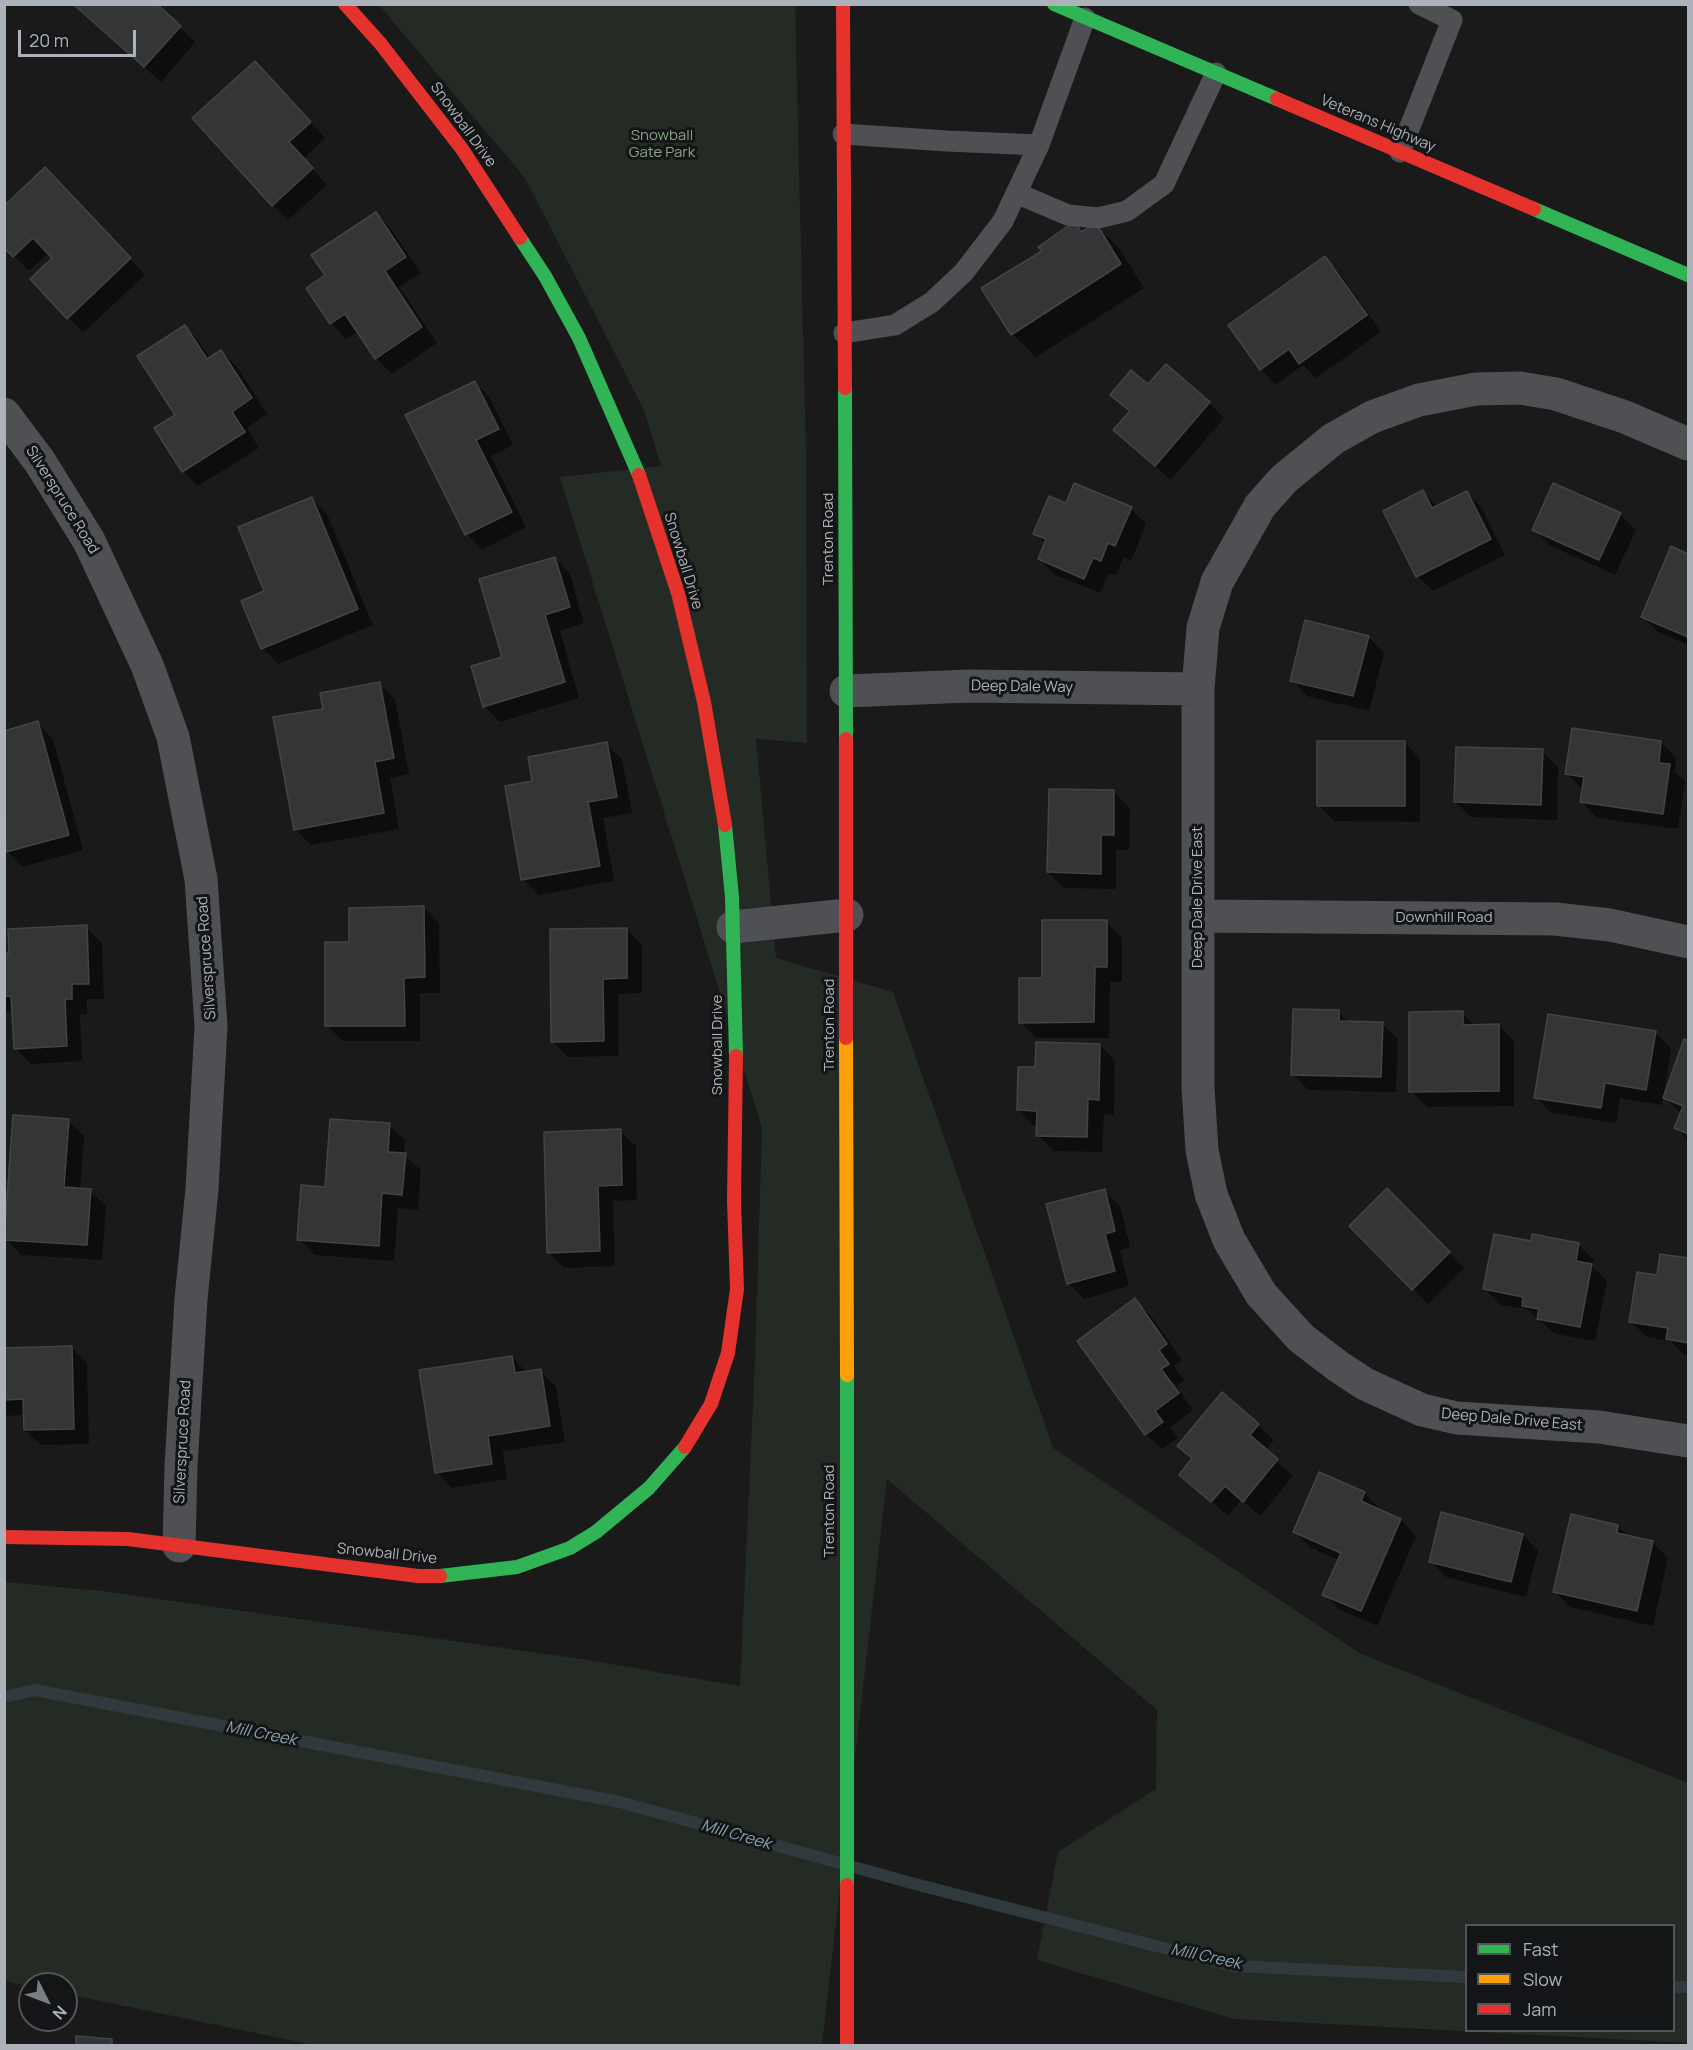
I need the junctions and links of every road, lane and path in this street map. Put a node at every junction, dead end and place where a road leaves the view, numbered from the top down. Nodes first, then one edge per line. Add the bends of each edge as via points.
1 (345, 4) edge
2 (843, 4) edge
3 (1054, 4) edge
4 (1419, 4) edge
5 (1086, 18) junction
6 (1216, 73) junction
7 (843, 134) junction
8 (1039, 145) junction
9 (1400, 152) junction
10 (1016, 193) junction
11 (1689, 275) edge
12 (844, 333) junction
13 (4, 414) edge
14 (1689, 444) edge
15 (1198, 689) junction
16 (846, 691) junction
17 (847, 915) junction
18 (1198, 916) junction
19 (733, 927) junction
20 (1689, 942) edge
21 (1689, 1441) edge
22 (4, 1537) edge
23 (179, 1546) junction
24 (847, 2046) edge

1 - 19 main road, Snowball Drive via 462,149 545,276 579,338 637,470 678,593 704,702 726,834
2 - 7 main road, Trenton Road
3 - 5 main road, Veterans Highway
4 - 9 lane via 1452,20
5 - 6 main road, Veterans Highway
5 - 8 lane
6 - 9 main road, Veterans Highway
6 - 10 lane via 1164,184 1127,211 1098,218 1068,215
7 - 8 lane
7 - 12 main road, Trenton Road
8 - 10 lane
9 - 11 main road, Veterans Highway
10 - 12 lane via 1003,221 964,272 932,302 895,325
12 - 16 main road, Trenton Road
13 - 23 street, Silverspruce Road via 40,462 89,541 147,665 173,737 201,879 212,1026 190,1311
14 - 15 street, Deep Dale Drive East via 1556,394 1520,388 1476,389 1419,400 1372,417 1333,439 1284,479 1260,506 1217,582 1203,628
15 - 16 street, Deep Dale Way via 969,686
15 - 18 street, Deep Dale Drive East
16 - 17 main road, Trenton Road
17 - 19 street
17 - 24 main road, Trenton Road
18 - 20 street, Downhill Road via 1555,919 1610,925
18 - 21 street, Deep Dale Drive East via 1198,1088 1202,1150 1211,1194 1228,1240 1261,1294 1301,1338 1365,1384 1422,1410 1456,1418 1599,1427
19 - 23 main road, Snowball Drive via 737,1289 728,1353 711,1404 673,1462 649,1488 596,1532 570,1548 517,1567 452,1576 418,1576
22 - 23 main road, Snowball Drive via 128,1539

